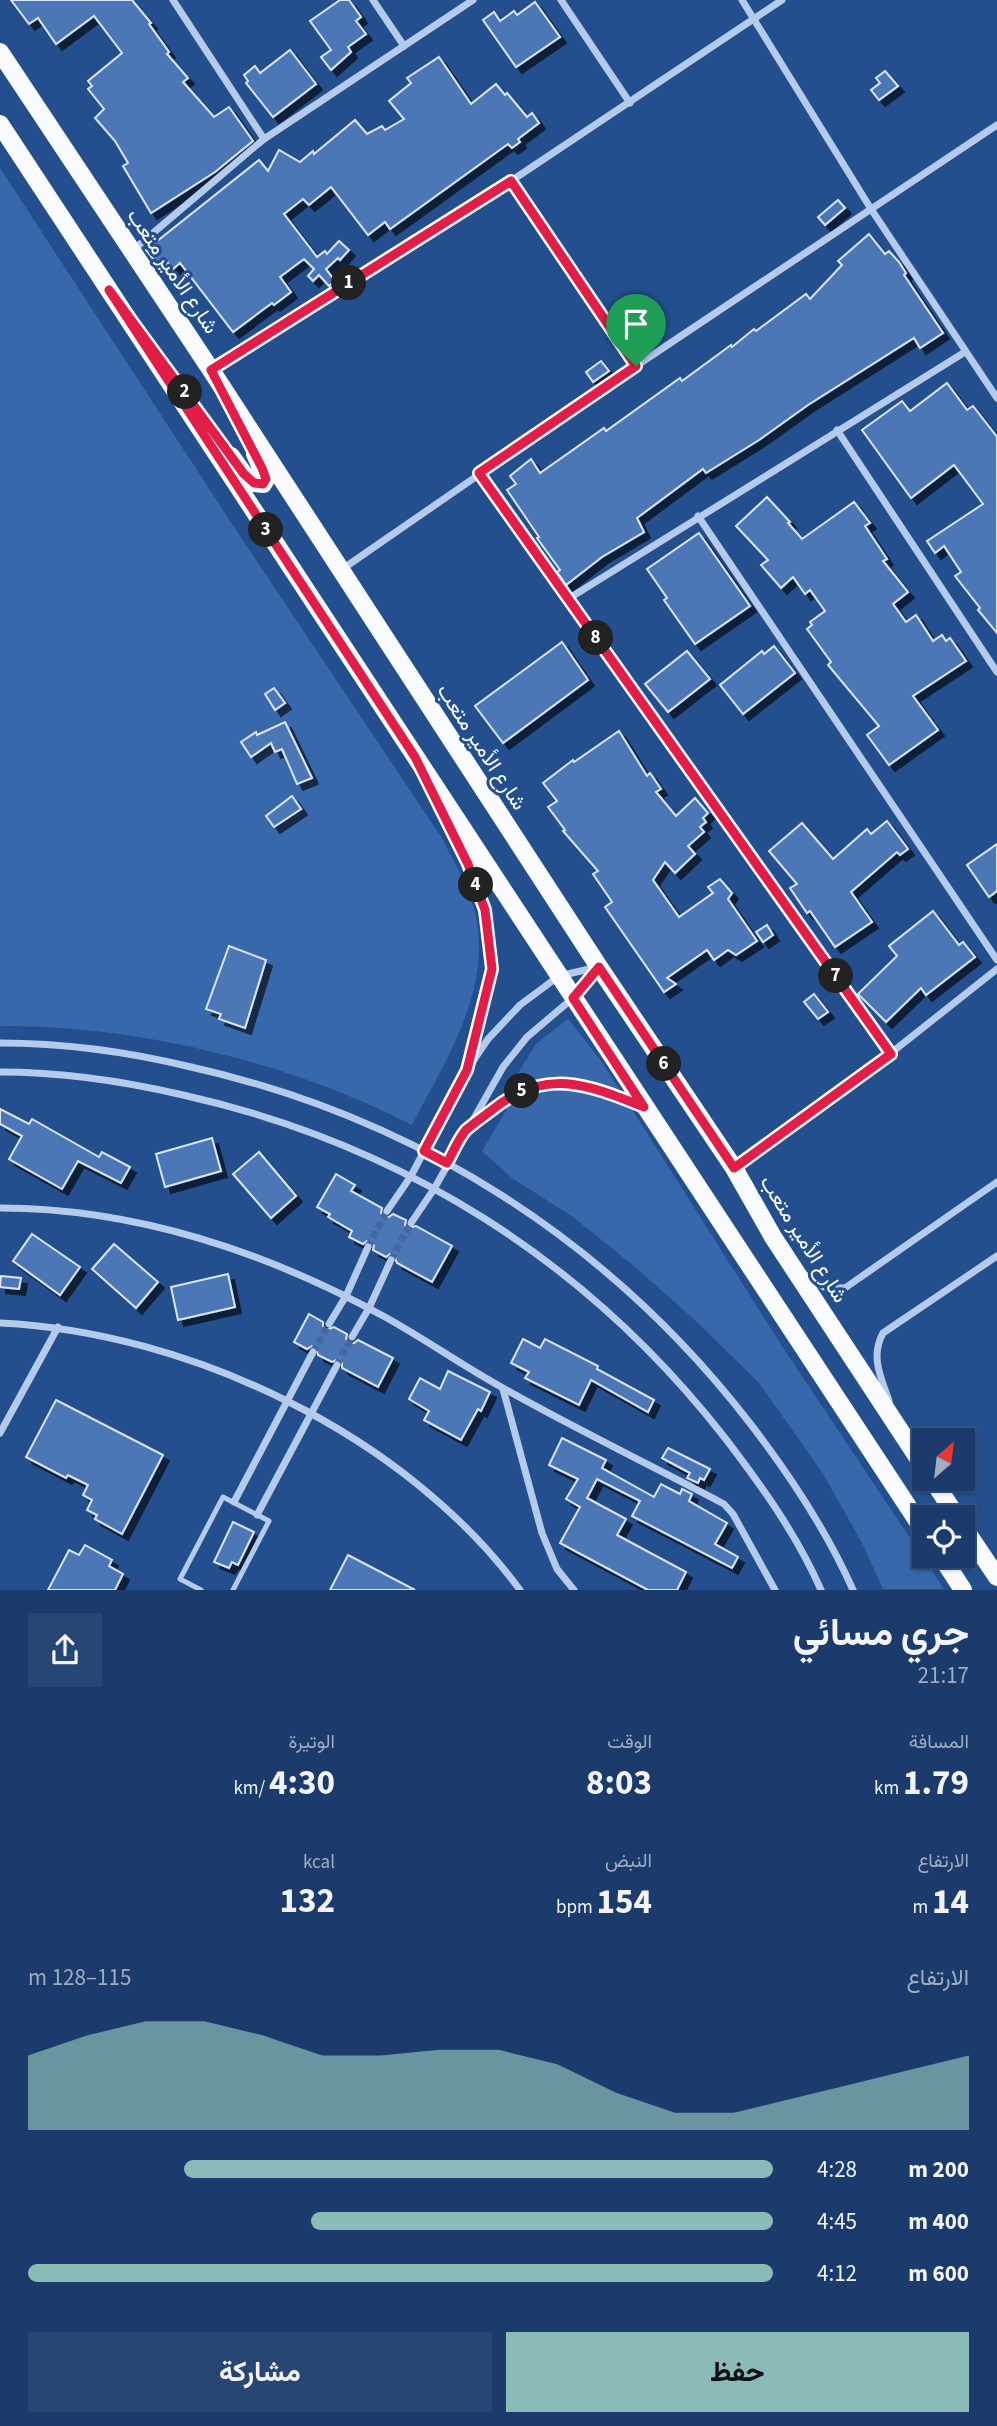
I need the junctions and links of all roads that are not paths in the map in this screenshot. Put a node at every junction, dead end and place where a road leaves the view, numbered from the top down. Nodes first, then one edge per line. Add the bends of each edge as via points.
1 (173, 0) edge
2 (373, 0) edge
3 (473, 0) edge
4 (561, 0) edge
5 (742, 0) edge
6 (782, 0) edge
7 (754, 20) junction
8 (404, 46) junction
9 (0, 52) edge
10 (629, 103) junction
11 (0, 124) edge
12 (997, 125) edge
13 (264, 139) junction
14 (511, 181) junction
15 (872, 209) junction
16 (132, 251) junction
17 (109, 290) junction
18 (965, 352) junction
19 (636, 366) junction
20 (211, 370) junction
21 (997, 398) edge
22 (837, 430) junction
23 (479, 473) junction
24 (698, 516) junction
25 (340, 570) junction
26 (568, 599) junction
27 (997, 672) edge
28 (415, 757) junction
29 (997, 960) edge
30 (599, 967) junction
31 (997, 969) edge
32 (559, 976) junction
33 (573, 998) junction
34 (476, 1033) junction
35 (488, 1039) junction
36 (0, 1043) edge
37 (891, 1054) junction
38 (467, 1070) junction
39 (0, 1072) edge
40 (644, 1107) junction
41 (465, 1131) junction
42 (424, 1151) junction
43 (447, 1163) junction
44 (734, 1168) junction
45 (411, 1176) junction
46 (997, 1182) edge
47 (434, 1189) junction
48 (0, 1208) edge
49 (387, 1211) tunnel mouth
50 (411, 1223) tunnel mouth
51 (773, 1237) junction
52 (368, 1247) tunnel mouth
53 (997, 1256) edge
54 (391, 1260) tunnel mouth
55 (346, 1296) junction
56 (369, 1308) junction
57 (0, 1323) edge
58 (329, 1324) tunnel mouth
59 (58, 1328) junction
60 (352, 1337) tunnel mouth
61 (313, 1352) tunnel mouth
62 (337, 1365) tunnel mouth
63 (503, 1389) junction
64 (288, 1402) junction
65 (312, 1414) junction
66 (898, 1429) junction
67 (0, 1433) edge
68 (912, 1449) edge
69 (234, 1502) junction
70 (912, 1513) edge
71 (257, 1515) junction
72 (975, 1544) edge
73 (949, 1568) edge
74 (997, 1577) edge
75 (201, 1590) edge
76 (233, 1590) edge
77 (520, 1590) edge
78 (574, 1590) edge
79 (775, 1590) edge
80 (821, 1590) edge
81 (853, 1590) edge
82 (963, 1590) edge

1 - 13 street
2 - 8 street
3 - 8 street
4 - 10 street
5 - 7 street
6 - 7 street
7 - 10 street
7 - 15 street
8 - 13 street
9 - 16 main road, شارع الأمير متعب
10 - 14 street
11 - 17 main road
12 - 15 street
13 - 16 street
14 - 19 street
14 - 20 street
15 - 18 street
15 - 19 street
16 - 20 main road, شارع الأمير متعب
17 - 20 main road via 244,474 263,484 262,468
17 - 28 main road
18 - 21 street
18 - 22 street
19 - 23 street
20 - 25 main road, شارع الأمير متعب
22 - 24 street
22 - 27 street
23 - 25 street
23 - 26 street
24 - 26 street
24 - 29 street
25 - 30 main road, شارع الأمير متعب
26 - 37 street
28 - 32 main road
28 - 34 street via 468,864 485,910 492,969
30 - 32 street
30 - 33 street
30 - 44 main road, شارع الأمير متعب
31 - 37 street
32 - 33 main road
32 - 35 street via 520,1005
33 - 40 main road
33 - 41 street via 527,1037 503,1067
34 - 35 street
34 - 38 street
35 - 38 street
36 - 42 street via 88,1048 249,1080 341,1112
37 - 44 street
38 - 42 street
39 - 45 street via 84,1077 242,1108 331,1139
40 - 41 street via 601,1089 562,1083 533,1086 508,1097
40 - 70 main road
41 - 43 street
42 - 43 street
42 - 45 street
43 - 47 street
43 - 81 street via 555,1231 669,1330 726,1392 775,1456
44 - 51 main road, شارع الأمير متعب
45 - 47 street
45 - 49 street
46 - 51 street via 845,1288 824,1287 809,1279
47 - 50 street
47 - 80 street via 548,1262 649,1350 752,1472
48 - 55 street via 69,1212 205,1239 280,1265
51 - 66 main road, شارع الأمير متعب
52 - 55 street
53 - 66 street via 883,1333 877,1343 875,1360
54 - 56 street
55 - 56 street
55 - 58 street
56 - 60 street
56 - 63 street
57 - 59 street
59 - 64 street via 172,1354 235,1376
59 - 67 street
61 - 64 street
62 - 65 street
63 - 78 street via 542,1533 557,1569
63 - 79 street via 724,1504
64 - 65 street
64 - 69 street
65 - 71 street
65 - 77 street via 357,1440 434,1497
66 - 68 main road, شارع الأمير متعب
69 - 71 lane
69 - 75 lane via 223,1497 180,1579
71 - 76 lane via 269,1521
72 - 74 main road
73 - 82 main road

